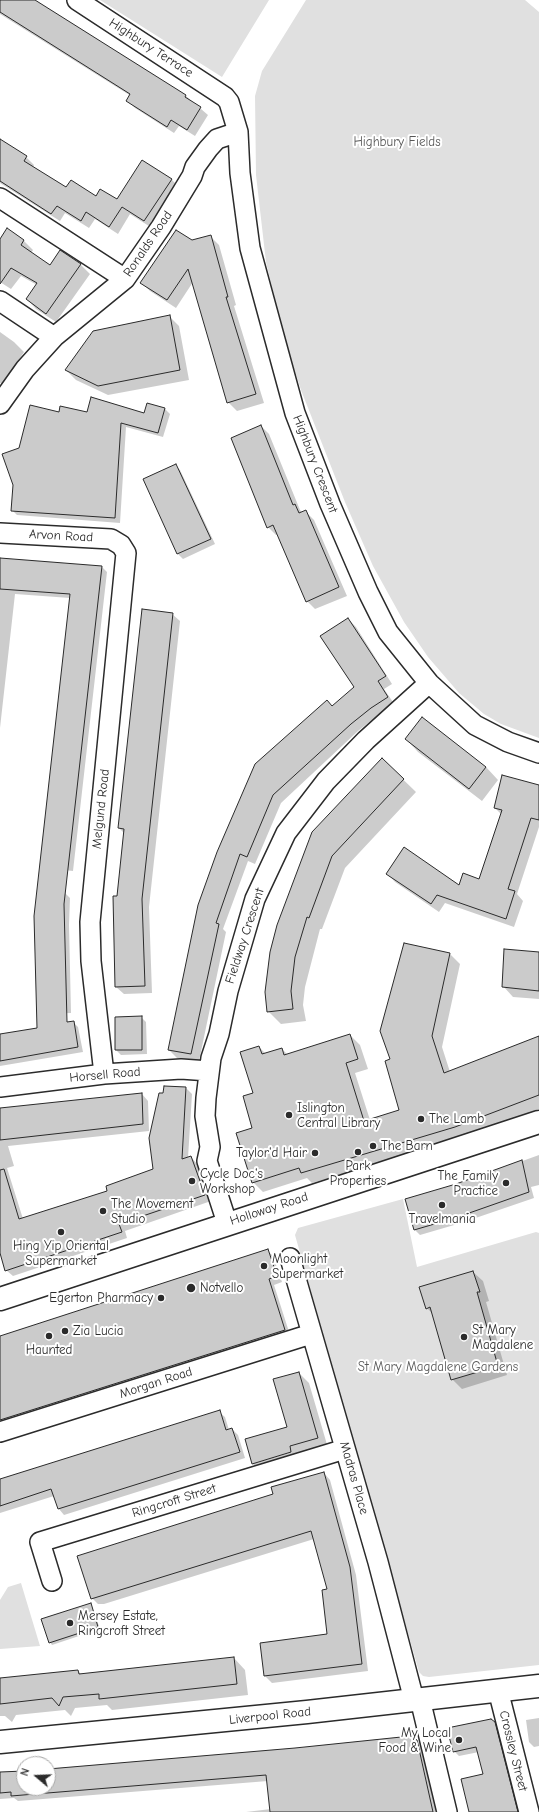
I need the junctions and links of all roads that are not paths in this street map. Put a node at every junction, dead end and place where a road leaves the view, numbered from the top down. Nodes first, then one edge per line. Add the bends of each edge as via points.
1 (77, 0) edge
2 (225, 97) joint
3 (238, 132) junction
4 (0, 198) edge
5 (125, 279) junction
6 (0, 301) edge
7 (54, 337) junction
8 (0, 404) edge
9 (0, 533) edge
10 (121, 545) joint
11 (429, 683) junction
12 (539, 753) edge
13 (209, 1071) junction
14 (104, 1074) junction
15 (0, 1087) edge
16 (539, 1122) edge
17 (227, 1223) junction
18 (290, 1258) dead end
19 (0, 1299) edge
20 (311, 1334) junction
21 (0, 1432) edge
22 (345, 1449) junction
23 (52, 1580) dead end
24 (539, 1686) edge
25 (498, 1690) junction
26 (417, 1699) junction
27 (0, 1742) edge
28 (448, 1812) edge
29 (528, 1812) edge

1 - 2 street, Highbury Terrace
2 - 3 street, Highbury Crescent via 233,111
3 - 5 street, Ronalds Road via 217,139 195,167 161,227
3 - 11 street, Highbury Crescent via 240,173 250,248 295,413 330,504 384,625
4 - 5 street
5 - 7 street, Ronalds Road
6 - 7 street
7 - 8 street, Ronalds Road
9 - 10 street, Arvon Road via 111,539
10 - 14 street, Melgund Road via 126,554 90,922 91,961
11 - 12 street, Highbury Crescent via 475,725 508,742
11 - 13 street, Fieldway Crescent via 366,740 326,781 286,833 255,899 228,991
13 - 14 street, Horsell Road via 181,1069
13 - 17 street, Fieldway Crescent via 205,1116 210,1147 207,1161
14 - 15 street, Horsell Road
16 - 17 main road, Holloway Road
17 - 19 main road, Holloway Road
18 - 20 street, Madras Place
20 - 21 street, Morgan Road
20 - 22 street, Madras Place
22 - 23 street, Ringcroft Street via 40,1542
22 - 26 street, Madras Place
24 - 25 main road, Liverpool Road
25 - 26 main road, Liverpool Road
25 - 29 street, Crossley Street
26 - 27 main road, Liverpool Road
26 - 28 street, Madras Place

